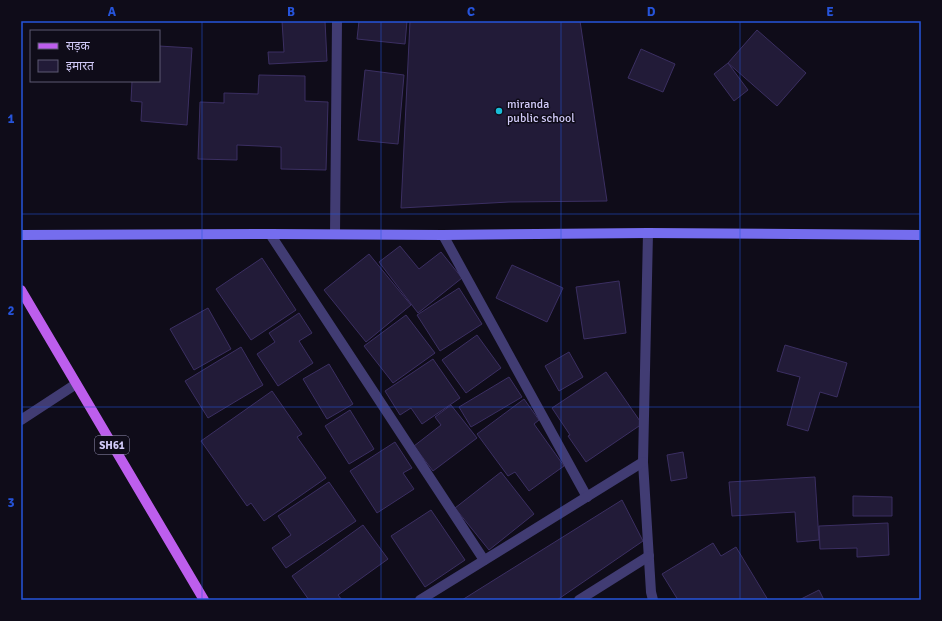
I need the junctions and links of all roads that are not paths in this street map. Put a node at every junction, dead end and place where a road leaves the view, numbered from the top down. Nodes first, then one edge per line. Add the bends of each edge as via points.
1 (337, 21) edge
2 (648, 233) junction
3 (21, 234) edge
4 (270, 234) junction
5 (335, 234) junction
6 (443, 235) junction
7 (921, 235) edge
8 (21, 290) edge
9 (76, 384) junction
10 (21, 420) edge
11 (643, 462) junction
12 (587, 497) junction
13 (649, 556) junction
14 (484, 560) junction
15 (204, 600) edge
16 (420, 600) edge
17 (579, 600) edge
18 (653, 600) edge

1 - 5 street
2 - 6 street
2 - 7 street
2 - 11 street
3 - 4 street
4 - 5 street
4 - 14 street
5 - 6 street
6 - 12 street
8 - 9 main road, SH61
9 - 10 street
9 - 15 main road, SH61
11 - 12 street
11 - 13 street
12 - 14 street
13 - 17 street
13 - 18 street
14 - 16 street

